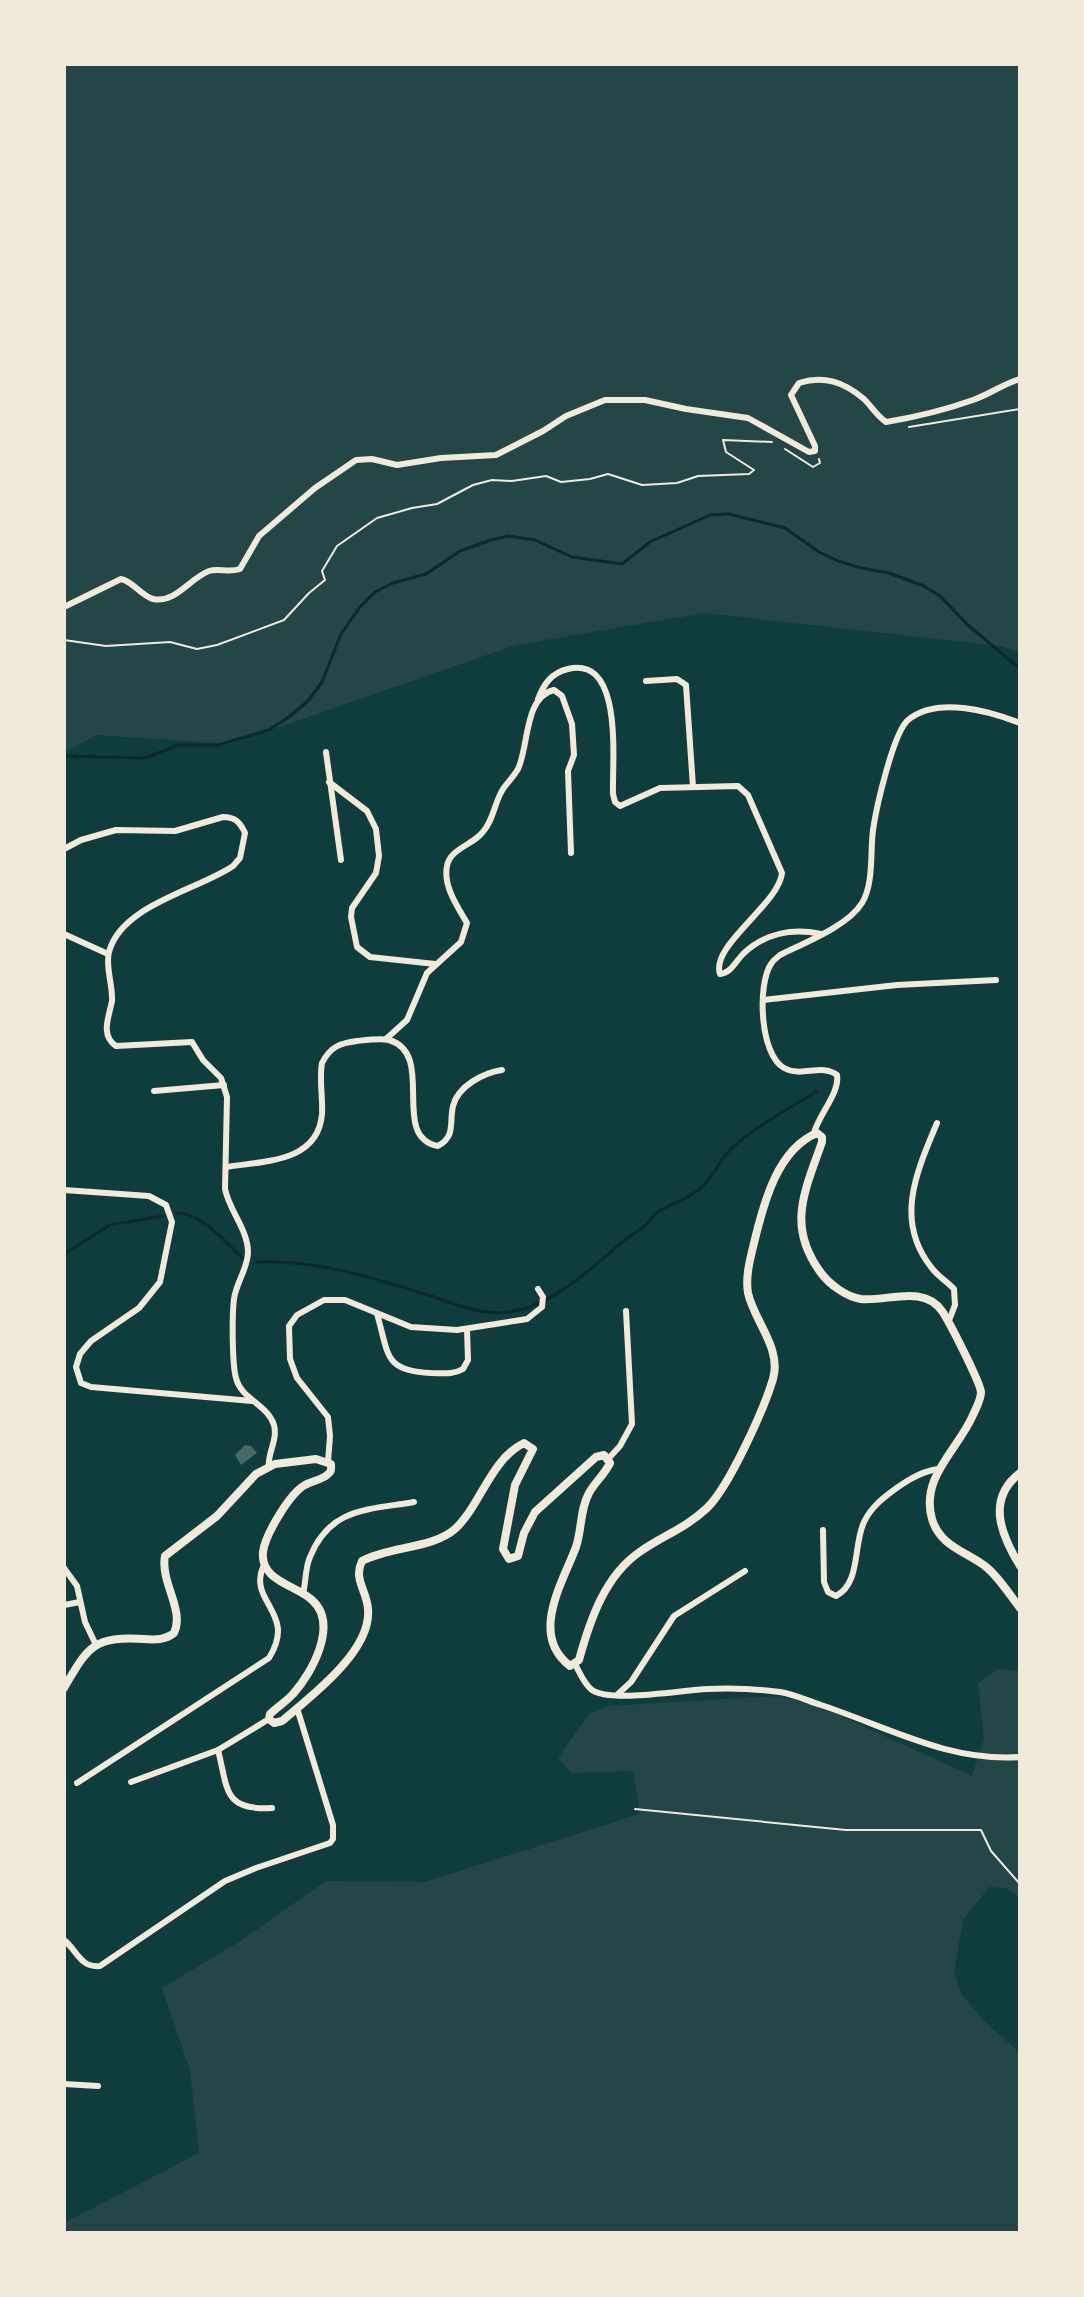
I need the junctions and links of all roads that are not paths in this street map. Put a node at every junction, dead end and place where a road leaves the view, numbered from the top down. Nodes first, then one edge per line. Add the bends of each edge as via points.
1 (1020, 379) edge
2 (64, 607) edge
3 (646, 681) dead end
4 (538, 699) junction
5 (1020, 723) edge
6 (326, 752) dead end
7 (329, 782) junction
8 (693, 787) junction
9 (64, 849) edge
10 (571, 853) dead end
11 (341, 860) dead end
12 (64, 934) edge
13 (821, 934) junction
14 (108, 954) junction
15 (435, 964) junction
16 (996, 980) dead end
17 (763, 1000) junction
18 (386, 1039) junction
19 (502, 1070) dead end
20 (224, 1085) junction
21 (154, 1091) dead end
22 (937, 1123) dead end
23 (814, 1133) junction
24 (226, 1167) junction
25 (64, 1190) edge
26 (538, 1289) dead end
27 (626, 1311) dead end
28 (377, 1314) junction
29 (948, 1324) junction
30 (467, 1329) junction
31 (255, 1401) junction
32 (609, 1458) junction
33 (328, 1462) junction
34 (269, 1467) junction
35 (938, 1469) junction
36 (1020, 1473) edge
37 (414, 1502) dead end
38 (823, 1530) dead end
39 (264, 1565) junction
40 (1020, 1566) edge
41 (64, 1568) edge
42 (745, 1571) dead end
43 (303, 1594) junction
44 (80, 1602) junction
45 (64, 1605) edge
46 (1020, 1608) edge
47 (96, 1645) junction
48 (575, 1664) junction
49 (64, 1688) edge
50 (617, 1694) junction
51 (297, 1708) junction
52 (269, 1719) junction
53 (218, 1750) junction
54 (1020, 1757) edge
55 (131, 1782) dead end
56 (77, 1783) dead end
57 (272, 1808) dead end
58 (64, 1940) edge
59 (64, 2084) edge
60 (98, 2086) dead end

1 - 2 street via 977,399 886,422 839,383 814,378 799,383 791,395 815,446 809,452 748,418 645,400 605,400 496,455 397,465 356,460 259,536 240,569 207,572 161,600 121,579
3 - 8 street via 677,679 686,685
4 - 8 street via 551,677 562,671 588,670 598,677 611,706 613,794 620,806 660,788
4 - 10 street via 558,692 572,724
4 - 15 street via 517,772 501,791 490,823 448,863 450,890 466,931
5 - 13 street via 952,707 908,720 897,739 876,813 865,897 855,912
6 - 7 street
7 - 11 street
7 - 15 street via 367,811 376,829 376,873 352,908 357,947 370,957
8 - 13 street via 744,789 782,873 779,887 720,961 720,974 778,933
9 - 14 street via 116,830 175,831 223,817 237,820 245,833 233,866 136,917 119,931
12 - 14 street
13 - 17 street via 771,964
14 - 20 street via 112,998 106,1031 111,1043 122,1047 192,1042
15 - 18 street via 407,1020
16 - 17 street
17 - 23 street via 764,1031 778,1064 796,1073 823,1069 837,1075 838,1084
18 - 19 street via 405,1052 412,1073 414,1123 432,1145 448,1138 453,1105 464,1090 479,1077
18 - 24 street via 341,1043 326,1055 320,1072 320,1125 304,1148 292,1156
20 - 21 street
20 - 24 street
22 - 29 street via 914,1178 911,1214 923,1255 954,1289
23 - 29 main road via 822,1142 806,1183 801,1225 807,1253 817,1268 851,1297 925,1298 942,1311
23 - 48 main road via 774,1176 749,1264 748,1295 771,1347 774,1375 740,1454 708,1508 617,1571
24 - 31 street via 228,1201 248,1251 234,1297 235,1377
25 - 31 street via 149,1196 166,1205 172,1222 160,1282 139,1308 87,1346 76,1367 81,1383
26 - 30 street via 543,1297 537,1314
27 - 32 street via 632,1424
28 - 30 street via 423,1330
28 - 30 street via 390,1356 410,1372 463,1369 468,1360
28 - 33 street via 345,1300 324,1300 291,1322 294,1371 328,1417
29 - 35 main road via 976,1374 981,1397
31 - 34 street via 274,1424
32 - 48 main road via 585,1502 577,1543 552,1608 555,1646 563,1661
32 - 51 main road via 596,1457 535,1512 514,1558 503,1549 515,1485 533,1449 528,1443 500,1465 454,1529 362,1561 358,1575 368,1605 367,1624 338,1671
33 - 34 main road via 316,1459
33 - 39 main road via 326,1476 304,1485 286,1505 266,1541
34 - 47 main road via 165,1556 177,1623 174,1633 164,1639 117,1637
35 - 38 street via 908,1480 873,1508 858,1539 850,1583 836,1596 824,1582
35 - 46 main road via 930,1496 938,1531 991,1572
36 - 40 main road via 1000,1495 999,1511
37 - 43 street via 347,1514 334,1523 310,1557
39 - 43 main road
39 - 56 street via 258,1584 279,1624 269,1658
41 - 44 street via 77,1586
42 - 50 street via 674,1616 631,1682
43 - 52 main road via 322,1615 323,1635 313,1667
44 - 45 street
44 - 47 street
47 - 49 main road
48 - 50 street via 592,1689
50 - 54 street via 782,1692 914,1742 992,1759
51 - 52 main road via 282,1721
51 - 58 street via 333,1825 330,1843 225,1881 100,1966 82,1962
52 - 53 street
53 - 55 street
53 - 57 street via 230,1795 238,1805
59 - 60 street

